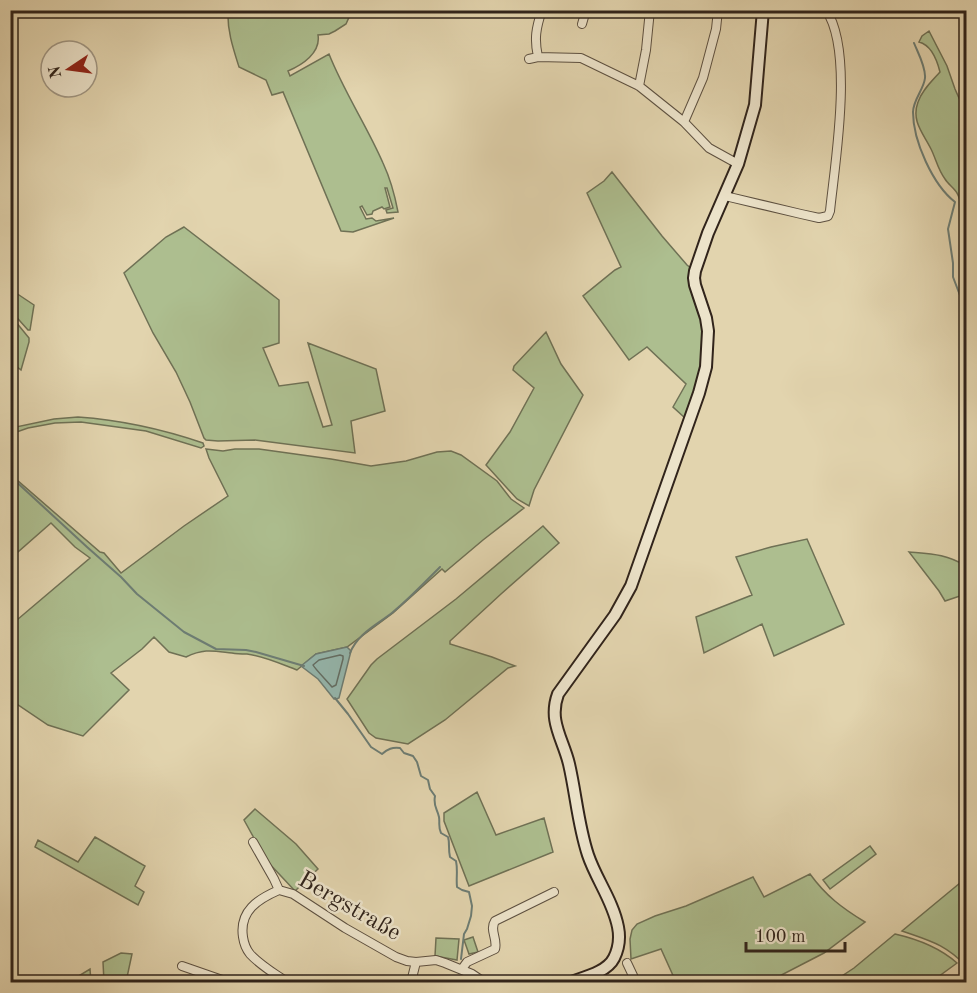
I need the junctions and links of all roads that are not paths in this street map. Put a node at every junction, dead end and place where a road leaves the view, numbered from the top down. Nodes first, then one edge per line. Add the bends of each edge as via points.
1 (542, 10) edge
2 (586, 10) edge
3 (650, 10) edge
4 (718, 10) edge
5 (763, 10) edge
6 (826, 10) edge
7 (582, 24) dead end
8 (639, 86) junction
9 (684, 122) junction
10 (738, 164) junction
11 (725, 196) junction
12 (253, 842) dead end
13 (279, 890) junction
14 (554, 892) dead end
15 (416, 962) junction
16 (627, 963) dead end
17 (182, 966) dead end
18 (462, 969) junction
19 (575, 981) edge
20 (228, 982) edge
21 (287, 982) edge
22 (411, 982) edge
23 (484, 982) edge
24 (636, 982) edge

1 - 8 street via 536,27 534,58 581,58
2 - 7 street
3 - 8 street
4 - 9 street via 703,78
5 - 10 street via 755,105
6 - 11 street via 837,35 840,59 828,216 819,218
8 - 9 street
9 - 10 street via 709,148
10 - 11 street
11 - 19 street via 694,278 708,331 706,367 699,393 631,586 554,705 584,840 619,935 618,949 610,964
12 - 13 street, Bergstraße
13 - 15 street, Bergstraße via 293,894 383,951
13 - 21 street via 251,907 242,931 250,954
14 - 18 street via 495,921 495,949
15 - 18 street, Bergstraße via 436,960
15 - 22 street
16 - 24 street
17 - 20 street
18 - 23 street, Bergstraße

